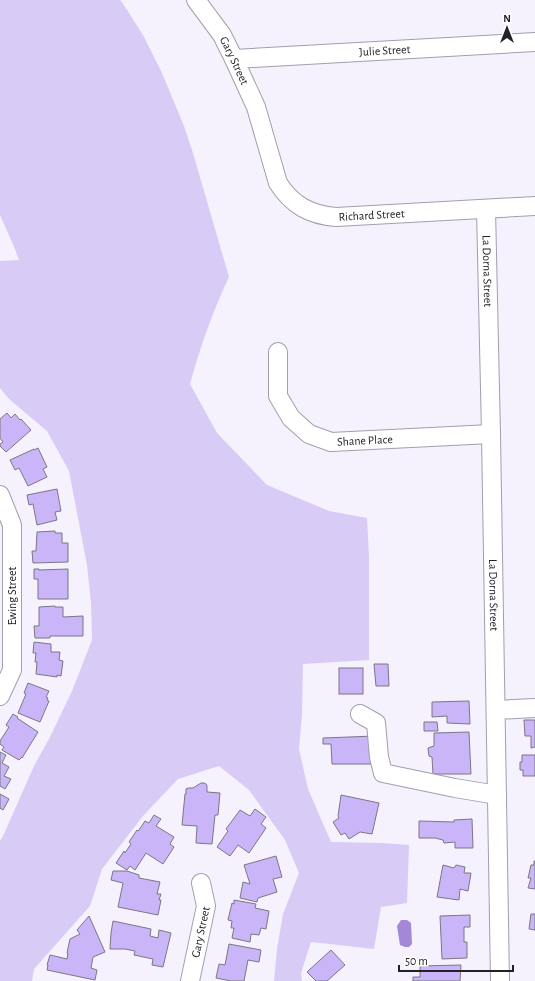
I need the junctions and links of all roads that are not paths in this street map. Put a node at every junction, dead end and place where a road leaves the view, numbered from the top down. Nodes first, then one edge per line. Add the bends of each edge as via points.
1 (196, 0) edge
2 (535, 42) edge
3 (234, 59) junction
4 (262, 127) joint
5 (535, 206) edge
6 (486, 209) junction
7 (278, 352) dead end
8 (491, 434) junction
9 (0, 495) edge
10 (0, 696) edge
11 (535, 708) edge
12 (496, 710) junction
13 (360, 714) dead end
14 (497, 795) junction
15 (201, 883) dead end
16 (190, 981) edge
17 (500, 981) edge

1 - 3 street, Gary Street via 222,35
2 - 3 street, Julie Street
3 - 4 street, Gary Street via 256,107
4 - 6 street, Richard Street via 278,183 290,198 306,210 336,217
5 - 6 street, Richard Street
6 - 8 street, La Dorna Street
7 - 8 street, Shane Place via 278,396 291,418 308,434 331,442
8 - 12 street, La Dorna Street
9 - 10 street, Ewing Street via 12,524 12,670
11 - 12 street
12 - 14 street, La Dorna Street
13 - 14 street via 376,723 383,773
14 - 17 street, La Dorna Street
15 - 16 street, Gary Street via 206,906

